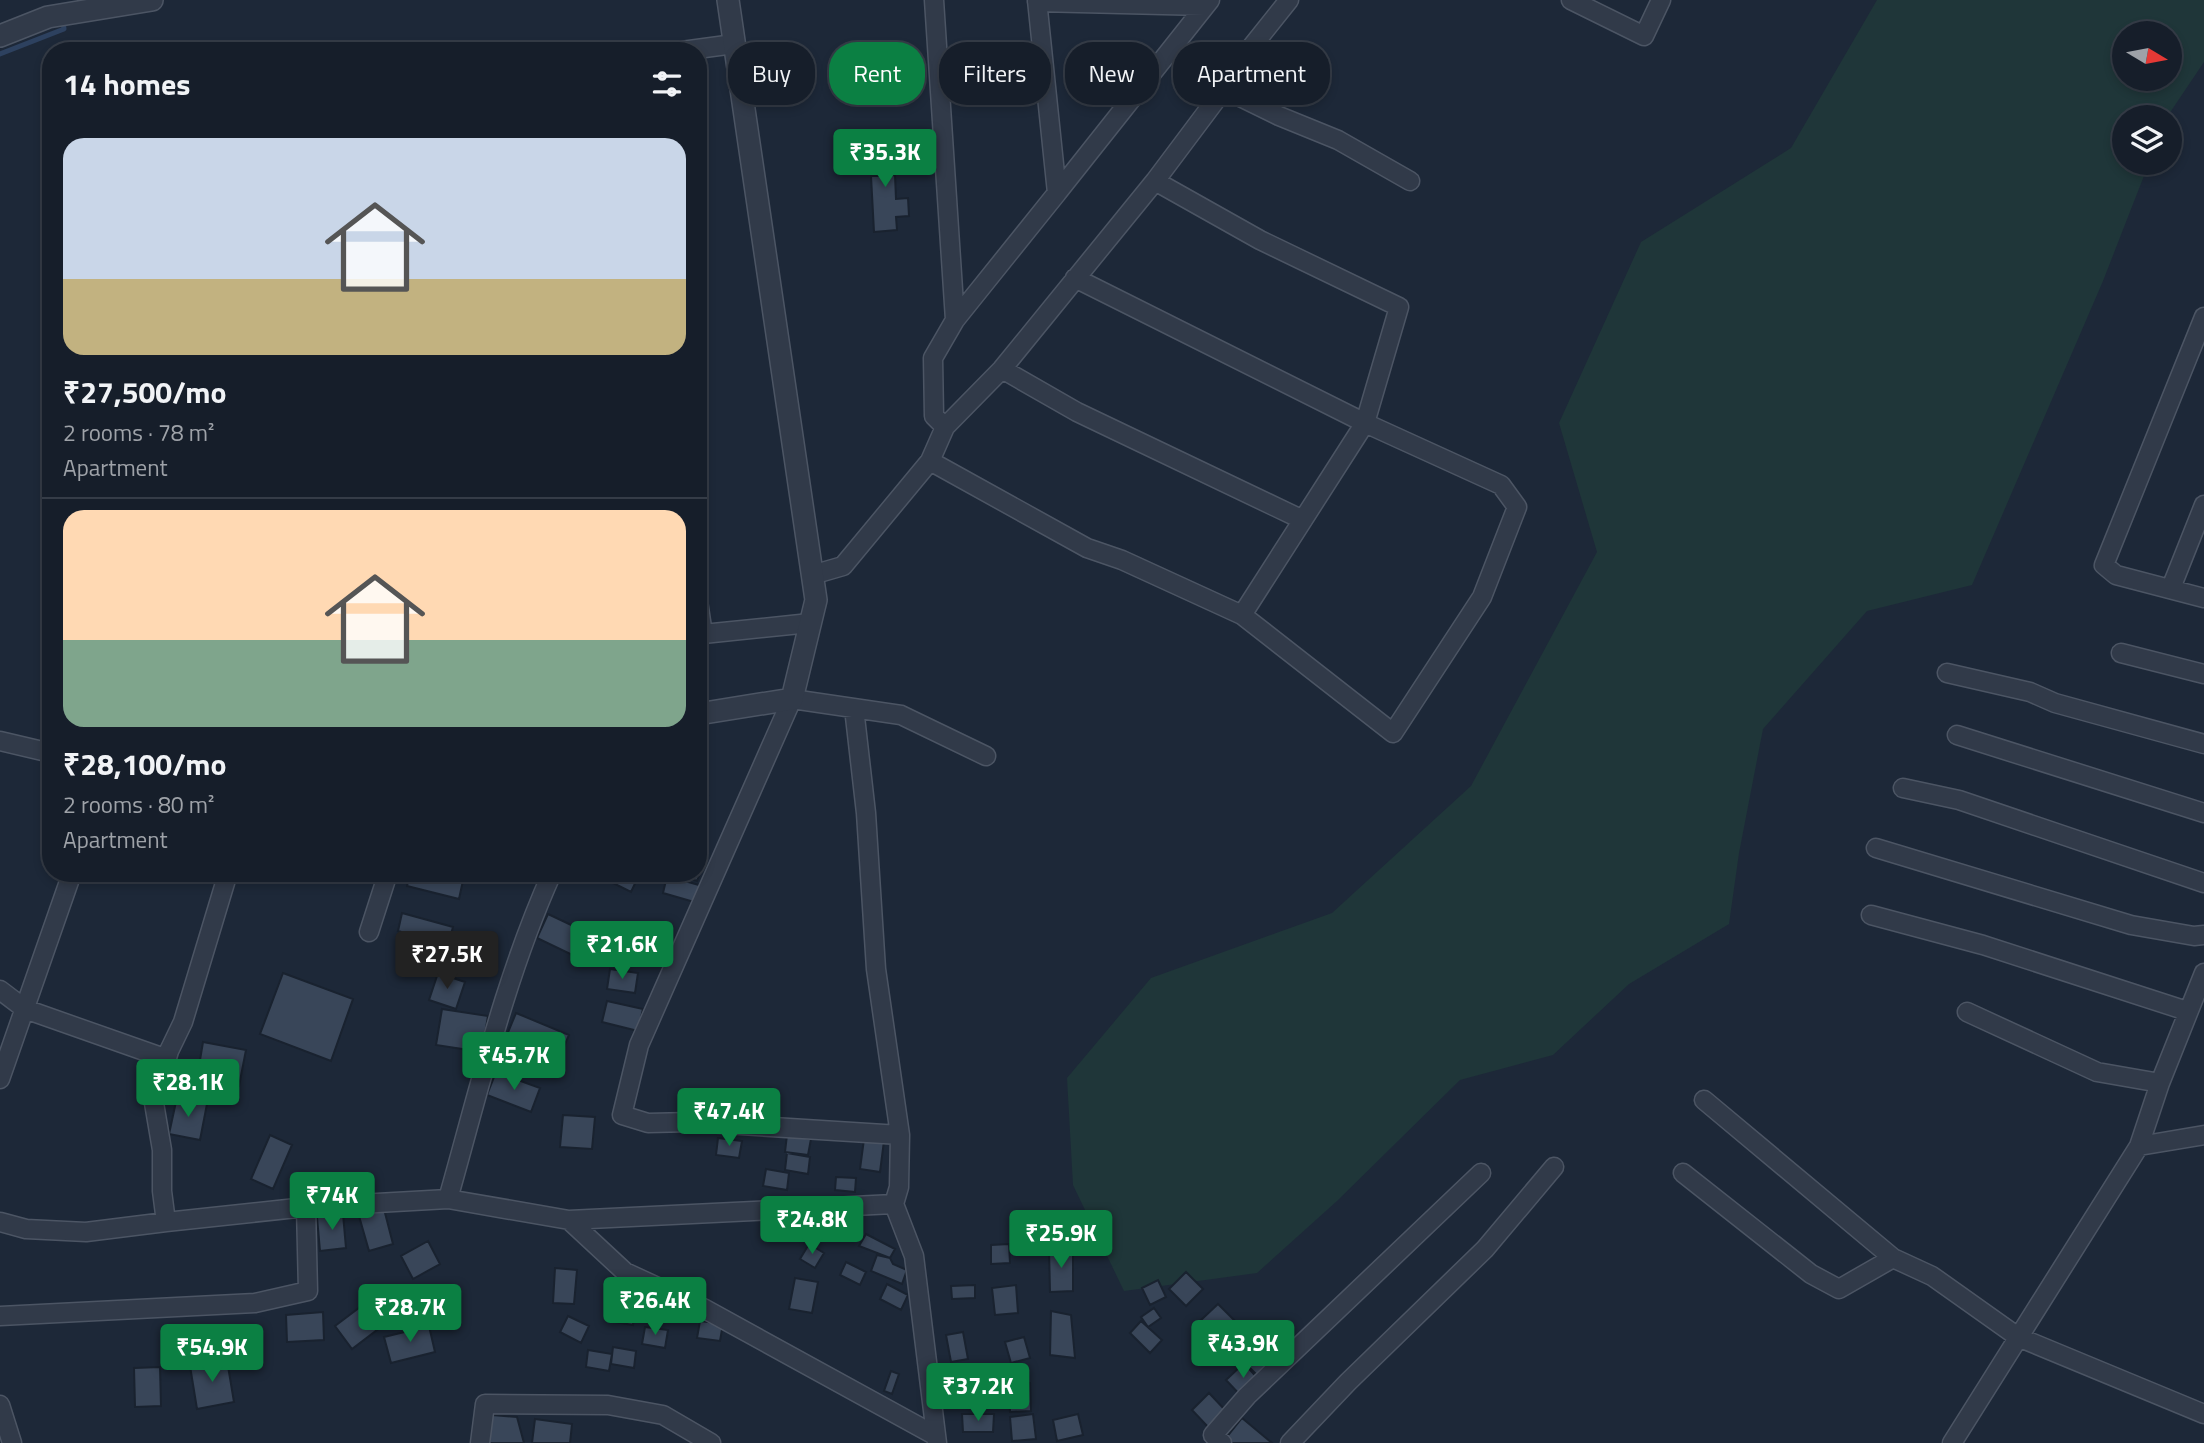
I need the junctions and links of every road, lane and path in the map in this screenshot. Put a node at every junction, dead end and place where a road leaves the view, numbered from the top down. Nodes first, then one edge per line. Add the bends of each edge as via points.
1 (152, 0) edge
2 (728, 0) edge
3 (934, 0) edge
4 (1289, 0) edge
5 (1572, 0) edge
6 (1661, 0) edge
7 (1037, 1) edge
8 (1207, 3) edge
9 (0, 36) edge
10 (734, 42) edge
11 (1255, 42) edge
12 (728, 45) edge
13 (707, 48) edge
14 (743, 105) edge
15 (1212, 105) edge
16 (1257, 105) edge
17 (1409, 180) dead end
18 (1155, 181) junction
19 (1057, 193) junction
20 (1075, 278) junction
21 (2204, 317) edge
22 (955, 320) junction
23 (1002, 369) junction
24 (1365, 424) junction
25 (945, 428) junction
26 (930, 461) junction
27 (2204, 505) edge
28 (1303, 520) junction
29 (812, 575) junction
30 (2171, 588) junction
31 (2204, 598) edge
32 (1242, 615) junction
33 (810, 623) junction
34 (707, 634) edge
35 (2121, 653) dead end
36 (1947, 673) dead end
37 (2204, 674) edge
38 (792, 699) junction
39 (854, 708) junction
40 (707, 713) edge
41 (1957, 735) dead end
42 (0, 741) edge
43 (2204, 744) edge
44 (42, 751) edge
45 (986, 756) dead end
46 (1903, 788) dead end
47 (2204, 813) edge
48 (1876, 848) dead end
49 (69, 882) edge
50 (225, 882) edge
51 (385, 882) edge
52 (548, 882) edge
53 (2204, 883) edge
54 (1871, 915) dead end
55 (369, 932) dead end
56 (2204, 935) edge
57 (2204, 973) edge
58 (0, 990) edge
59 (25, 1009) junction
60 (2187, 1011) junction
61 (1967, 1012) dead end
62 (167, 1059) junction
63 (0, 1079) edge
64 (2160, 1083) junction
65 (1704, 1100) dead end
66 (900, 1135) junction
67 (2204, 1135) edge
68 (2139, 1146) junction
69 (1554, 1167) dead end
70 (1683, 1173) dead end
71 (1481, 1174) dead end
72 (448, 1199) junction
73 (894, 1204) junction
74 (306, 1208) junction
75 (569, 1220) junction
76 (0, 1222) edge
77 (166, 1222) junction
78 (1893, 1258) junction
79 (0, 1316) edge
80 (2018, 1337) junction
81 (0, 1405) edge
82 (2204, 1414) edge
83 (936, 1439) edge
84 (12, 1443) edge
85 (480, 1443) edge
86 (711, 1443) edge
87 (1222, 1443) edge
88 (1290, 1443) edge
89 (1952, 1443) edge

1 - 9 street via 50,17
2 - 10 street
3 - 22 street
4 - 11 street
5 - 6 street via 1644,36
7 - 8 street
7 - 19 street
8 - 19 street
12 - 13 street
14 - 29 street
15 - 18 street
16 - 17 street via 1338,141
18 - 20 street
18 - 24 street via 1260,240 1399,307
19 - 22 street
20 - 23 street
20 - 24 street
21 - 30 street via 2104,565 2116,575
22 - 25 street via 933,359 934,416
23 - 25 street
23 - 28 street via 1077,412
24 - 28 street
24 - 32 street via 1501,485 1517,507 1482,597 1393,733
25 - 26 street
26 - 29 street via 843,566
26 - 32 street via 1087,548
27 - 30 street
28 - 32 street
29 - 33 street via 816,600
30 - 31 street
33 - 34 street
33 - 38 street
35 - 37 street
36 - 43 street via 2030,692
38 - 39 street
38 - 40 street
38 - 66 street via 639,1045 622,1115 648,1123
39 - 45 street via 901,715
39 - 66 street via 876,969
41 - 47 street
42 - 44 street
46 - 53 street via 1959,800
48 - 56 street via 2131,925
49 - 59 street
50 - 62 street via 183,1022
51 - 55 street
52 - 72 street via 497,1023
54 - 60 street via 1983,944
57 - 60 street
58 - 59 street
59 - 62 street
59 - 63 street
60 - 64 street
61 - 64 street via 2097,1072
62 - 77 street via 154,1103
64 - 68 street
65 - 78 street
66 - 73 street
67 - 68 street
68 - 80 street
69 - 88 street via 1485,1249
70 - 78 street via 1811,1274 1839,1289
71 - 87 street via 1247,1396 1213,1435
72 - 74 street
72 - 75 street
73 - 75 street
73 - 83 street via 914,1256
74 - 77 street
74 - 79 street via 308,1291 255,1303
75 - 83 street via 625,1272 703,1308
76 - 77 street via 26,1229 86,1232
78 - 80 street via 1932,1276
80 - 82 street
80 - 89 street
81 - 84 street
85 - 86 street via 485,1404 619,1407 663,1415

